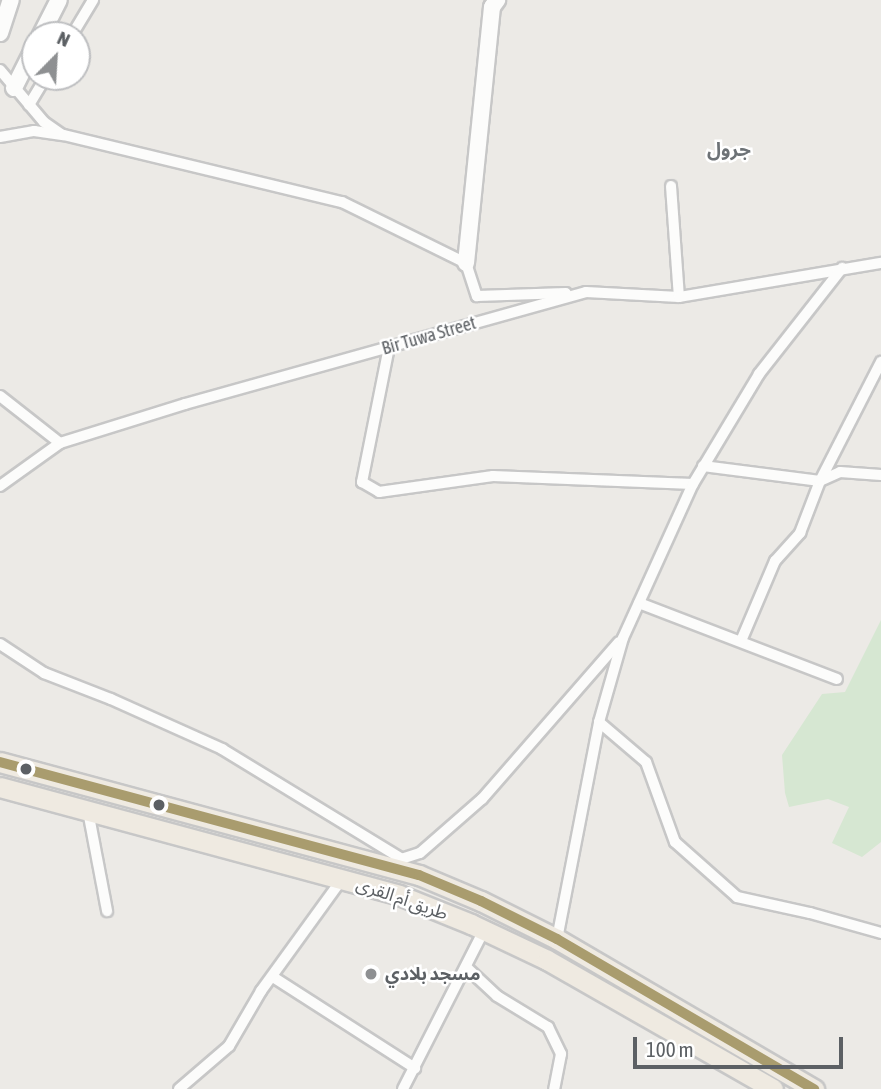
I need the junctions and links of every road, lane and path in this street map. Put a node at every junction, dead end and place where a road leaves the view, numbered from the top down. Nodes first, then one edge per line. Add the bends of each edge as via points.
1 (11, 0) edge
2 (59, 0) edge
3 (93, 0) edge
4 (497, 0) edge
5 (48, 21) edge
6 (80, 21) edge
7 (0, 33) edge
8 (0, 70) edge
9 (21, 74) edge
10 (14, 88) junction
11 (38, 91) edge
12 (29, 105) junction
13 (64, 135) junction
14 (0, 137) edge
15 (671, 186) dead end
16 (466, 263) junction
17 (881, 263) edge
18 (842, 268) junction
19 (586, 292) junction
20 (679, 297) junction
21 (388, 347) junction
22 (881, 362) edge
23 (0, 396) edge
24 (60, 443) junction
25 (703, 466) junction
26 (881, 475) edge
27 (820, 481) junction
28 (693, 484) junction
29 (0, 486) edge
30 (639, 603) junction
31 (623, 638) junction
32 (741, 641) junction
33 (0, 644) edge
34 (837, 679) dead end
35 (599, 722) junction
36 (0, 762) edge
37 (0, 787) edge
38 (88, 811) junction
39 (402, 859) junction
40 (383, 865) junction
41 (342, 879) junction
42 (107, 911) dead end
43 (484, 930) junction
44 (881, 933) edge
45 (556, 939) junction
46 (466, 967) junction
47 (273, 976) junction
48 (415, 1068) junction
49 (179, 1089) edge
50 (403, 1089) edge
51 (554, 1089) edge
52 (772, 1089) edge
53 (814, 1089) edge

1 - 7 street
2 - 5 street
3 - 6 street
4 - 16 street via 492,7
8 - 10 street
9 - 10 street
10 - 12 street
11 - 12 street
12 - 13 street
13 - 14 street via 34,131
13 - 16 street via 342,202
15 - 20 street
16 - 19 street via 477,296
17 - 18 street, Bir Tuwa Street
18 - 20 street, Bir Tuwa Street
18 - 25 street via 759,374
19 - 20 street, Bir Tuwa Street
19 - 21 street, Bir Tuwa Street
21 - 24 street, Bir Tuwa Street
21 - 28 street via 362,482 379,492 493,476
22 - 27 street
23 - 24 street
24 - 29 street, Bir Tuwa Street
25 - 27 street
25 - 28 street
26 - 27 street via 840,472
27 - 32 street via 800,533 775,561
28 - 30 street
30 - 31 street
30 - 32 street
31 - 35 street
31 - 39 street via 482,799 420,853
32 - 34 street
33 - 39 street via 44,673 222,750
35 - 44 street via 646,762 675,842 737,897
35 - 45 street
36 - 40 highway, طريق أم القرى
37 - 38 highway, طريق أم القرى
38 - 41 highway, طريق أم القرى
38 - 42 street
39 - 40 street
40 - 41 highway
40 - 45 highway, طريق أم القرى via 481,901
41 - 43 highway, طريق أم القرى via 399,895
41 - 47 street
43 - 46 street
43 - 52 highway, طريق أم القرى via 547,960
45 - 53 highway, طريق أم القرى
46 - 48 street
46 - 51 street via 497,996 548,1027 561,1055
47 - 48 street
47 - 49 street via 229,1046
48 - 50 street

